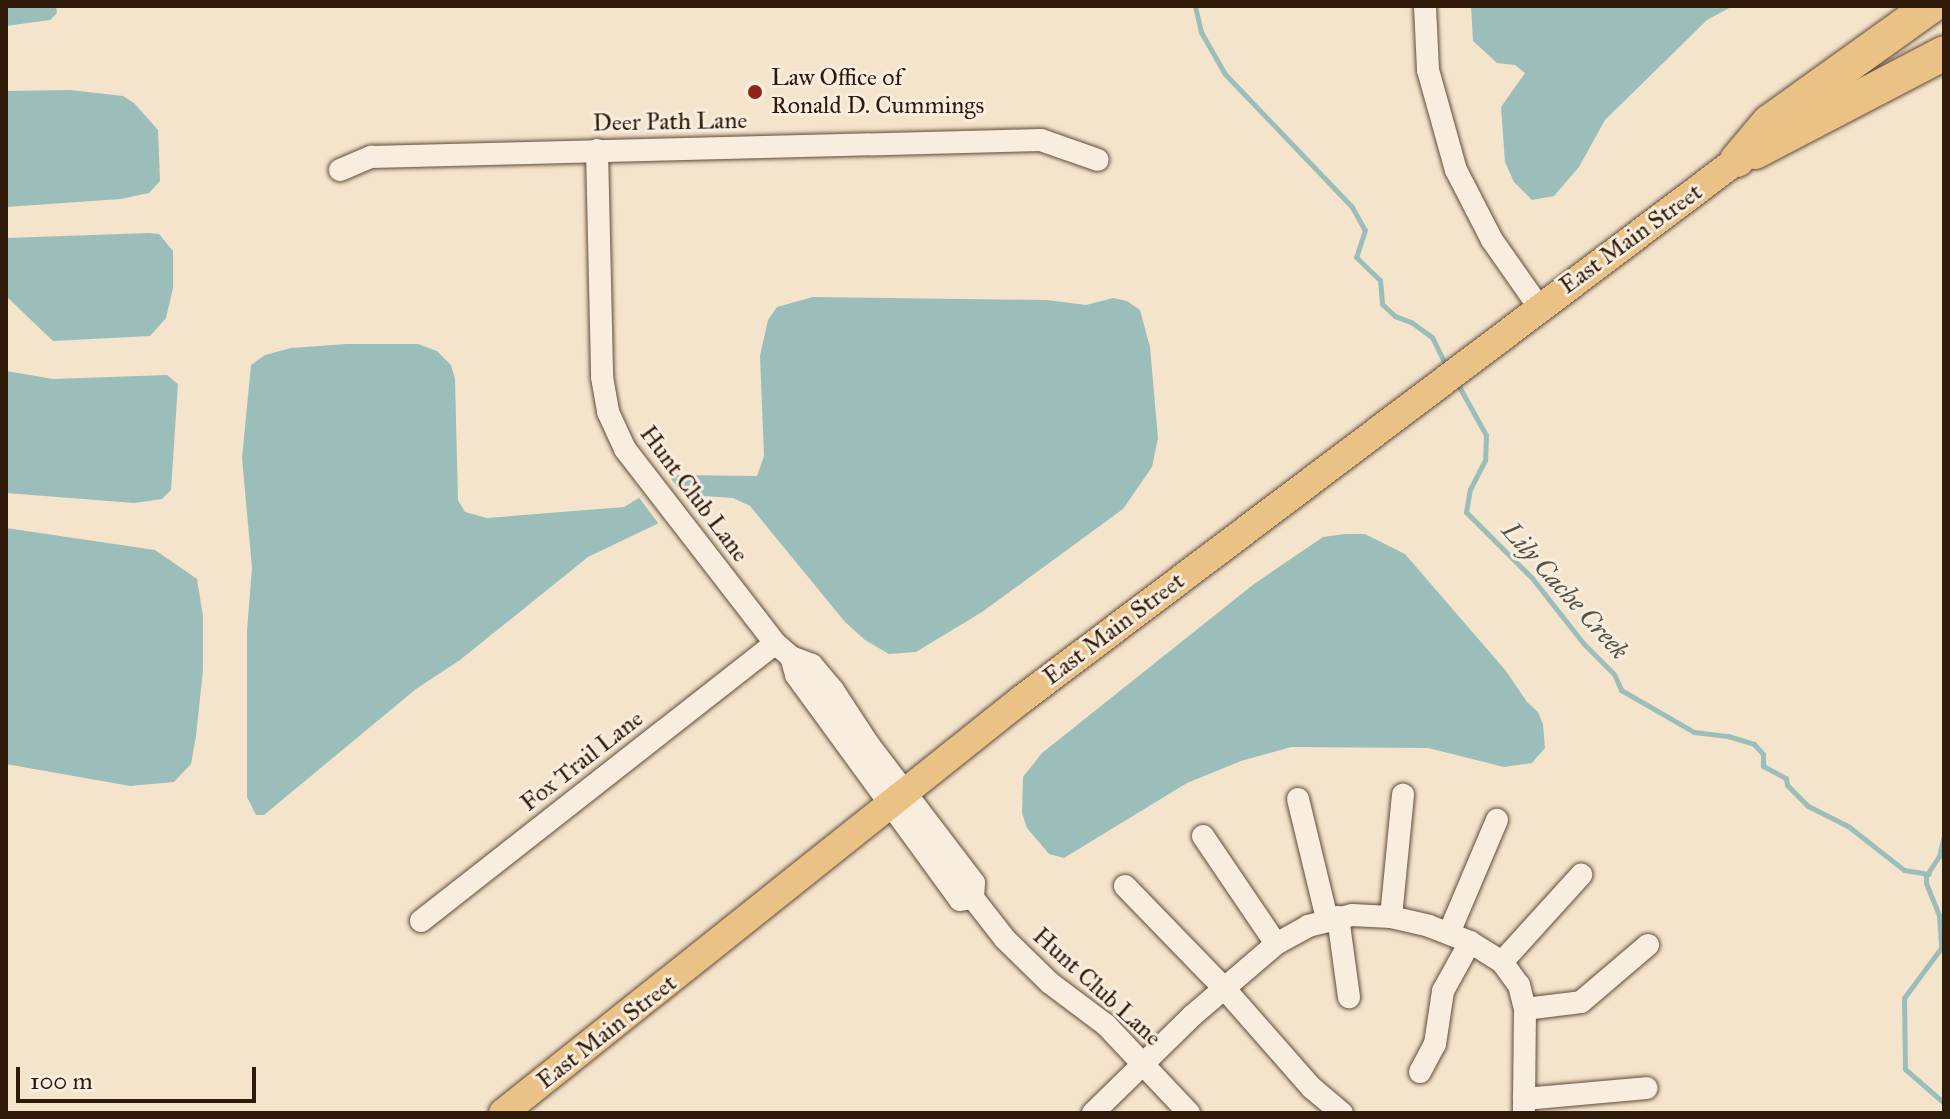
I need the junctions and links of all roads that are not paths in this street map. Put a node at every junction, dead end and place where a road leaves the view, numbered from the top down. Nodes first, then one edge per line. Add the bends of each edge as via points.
1 (1425, 6) edge
2 (1931, 6) edge
3 (1944, 53) edge
4 (597, 150) junction
5 (1098, 160) dead end
6 (1737, 160) junction
7 (340, 170) dead end
8 (1539, 307) junction
9 (783, 650) junction
10 (1403, 795) dead end
11 (1298, 799) dead end
12 (898, 800) junction
13 (1497, 820) dead end
14 (1203, 836) dead end
15 (1581, 875) dead end
16 (1125, 886) dead end
17 (1391, 917) junction
18 (1332, 918) junction
19 (421, 921) dead end
20 (1460, 938) junction
21 (1276, 944) junction
22 (1648, 945) dead end
23 (1502, 962) junction
24 (1224, 988) junction
25 (1349, 997) dead end
26 (1525, 1009) junction
27 (1144, 1063) junction
28 (1420, 1072) dead end
29 (1647, 1088) dead end
30 (1524, 1106) edge
31 (518, 1108) edge
32 (1093, 1113) edge
33 (1189, 1113) edge
34 (1342, 1113) edge

1 - 8 street via 1428,70 1456,170 1492,240
2 - 6 highway via 1769,122
3 - 6 highway
4 - 5 street, Deer Path Lane via 1041,140
4 - 7 street, Deer Path Lane via 371,157
4 - 9 street, Hunt Club Lane via 604,394 616,434
6 - 8 main road, East Main Street
8 - 12 main road, East Main Street via 1056,673
9 - 12 street, Hunt Club Lane via 796,675
9 - 19 street, Fox Trail Lane
10 - 17 street
11 - 18 street
12 - 27 street, Hunt Club Lane via 960,900 973,898 1026,961
12 - 31 main road, East Main Street
13 - 20 street
14 - 21 street
15 - 23 street
16 - 24 street
17 - 18 street
17 - 20 street
18 - 21 street
18 - 25 street
20 - 23 street
20 - 28 street via 1443,991 1435,1044
21 - 24 street
22 - 26 street via 1581,1002
23 - 26 street via 1519,985
24 - 27 street
24 - 34 street via 1312,1088
26 - 30 street
27 - 32 street
27 - 33 street, Hunt Club Lane
29 - 30 street

